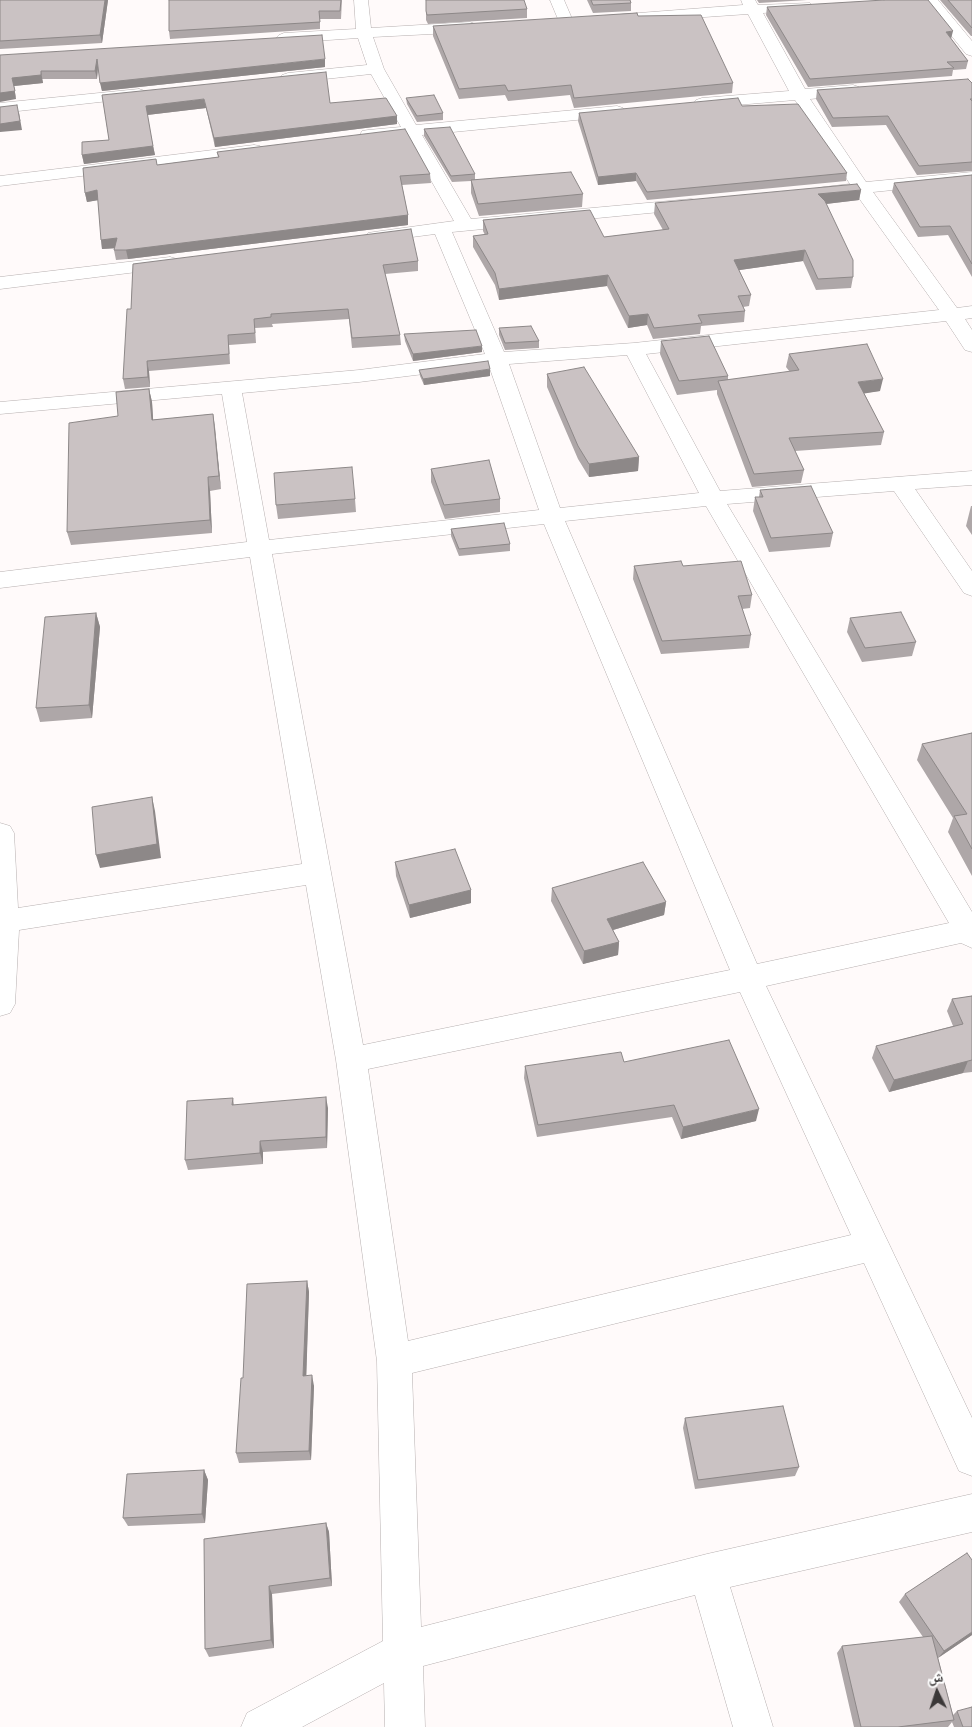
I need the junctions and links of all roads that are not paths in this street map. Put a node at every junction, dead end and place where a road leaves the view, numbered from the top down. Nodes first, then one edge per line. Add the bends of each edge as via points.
1 (361, 0) edge
2 (557, 0) edge
3 (930, 0) edge
4 (751, 5) edge
5 (822, 5) edge
6 (605, 18) edge
7 (546, 22) edge
8 (488, 26) edge
9 (364, 33) junction
10 (266, 39) edge
11 (972, 51) edge
12 (376, 69) junction
13 (277, 79) edge
14 (866, 89) edge
15 (158, 92) edge
16 (799, 94) junction
17 (682, 105) edge
18 (0, 108) edge
19 (634, 109) edge
20 (410, 130) junction
21 (352, 138) edge
22 (274, 147) edge
23 (972, 177) edge
24 (0, 181) edge
25 (861, 188) junction
26 (812, 193) edge
27 (712, 202) edge
28 (454, 227) junction
29 (354, 240) edge
30 (187, 260) edge
31 (0, 283) edge
32 (972, 312) edge
33 (952, 314) junction
34 (972, 346) edge
35 (634, 349) junction
36 (497, 359) junction
37 (231, 388) junction
38 (0, 408) edge
39 (972, 478) edge
40 (900, 483) junction
41 (712, 498) junction
42 (552, 516) junction
43 (261, 548) junction
44 (0, 580) edge
45 (972, 588) edge
46 (0, 833) edge
47 (318, 872) junction
48 (2, 922) edge
49 (971, 932) edge
50 (748, 978) junction
51 (0, 1004) edge
52 (351, 1060) junction
53 (873, 1245) junction
54 (394, 1361) junction
55 (972, 1458) edge
56 (972, 1513) edge
57 (707, 1574) junction
58 (402, 1652) junction
59 (261, 1727) edge
60 (405, 1727) edge
61 (753, 1727) edge

1 - 9 street
2 - 7 street via 570,21
3 - 11 street
4 - 5 street
4 - 6 street
4 - 16 street
8 - 9 street
9 - 10 street
9 - 12 street
12 - 13 street
12 - 20 street
14 - 16 street
15 - 18 street
16 - 17 street
16 - 25 street
19 - 20 street
20 - 21 street
20 - 28 street
22 - 24 street
23 - 25 street
25 - 26 street
25 - 33 street
27 - 28 street
28 - 29 street
28 - 36 street
30 - 31 street
32 - 33 street
33 - 34 street
33 - 35 street
35 - 36 street
35 - 41 street
36 - 37 street
36 - 42 street
37 - 38 street
37 - 43 street
39 - 40 street
40 - 41 street
40 - 45 street
41 - 42 street
41 - 49 street
42 - 43 street
42 - 50 street
43 - 44 street
43 - 47 street
46 - 48 street
47 - 48 street
47 - 52 street
48 - 51 street
49 - 50 street
50 - 52 street
50 - 53 street
52 - 54 street
53 - 54 street
53 - 55 street
54 - 58 street
56 - 57 street
57 - 58 street
57 - 61 street
58 - 59 street
58 - 60 street

